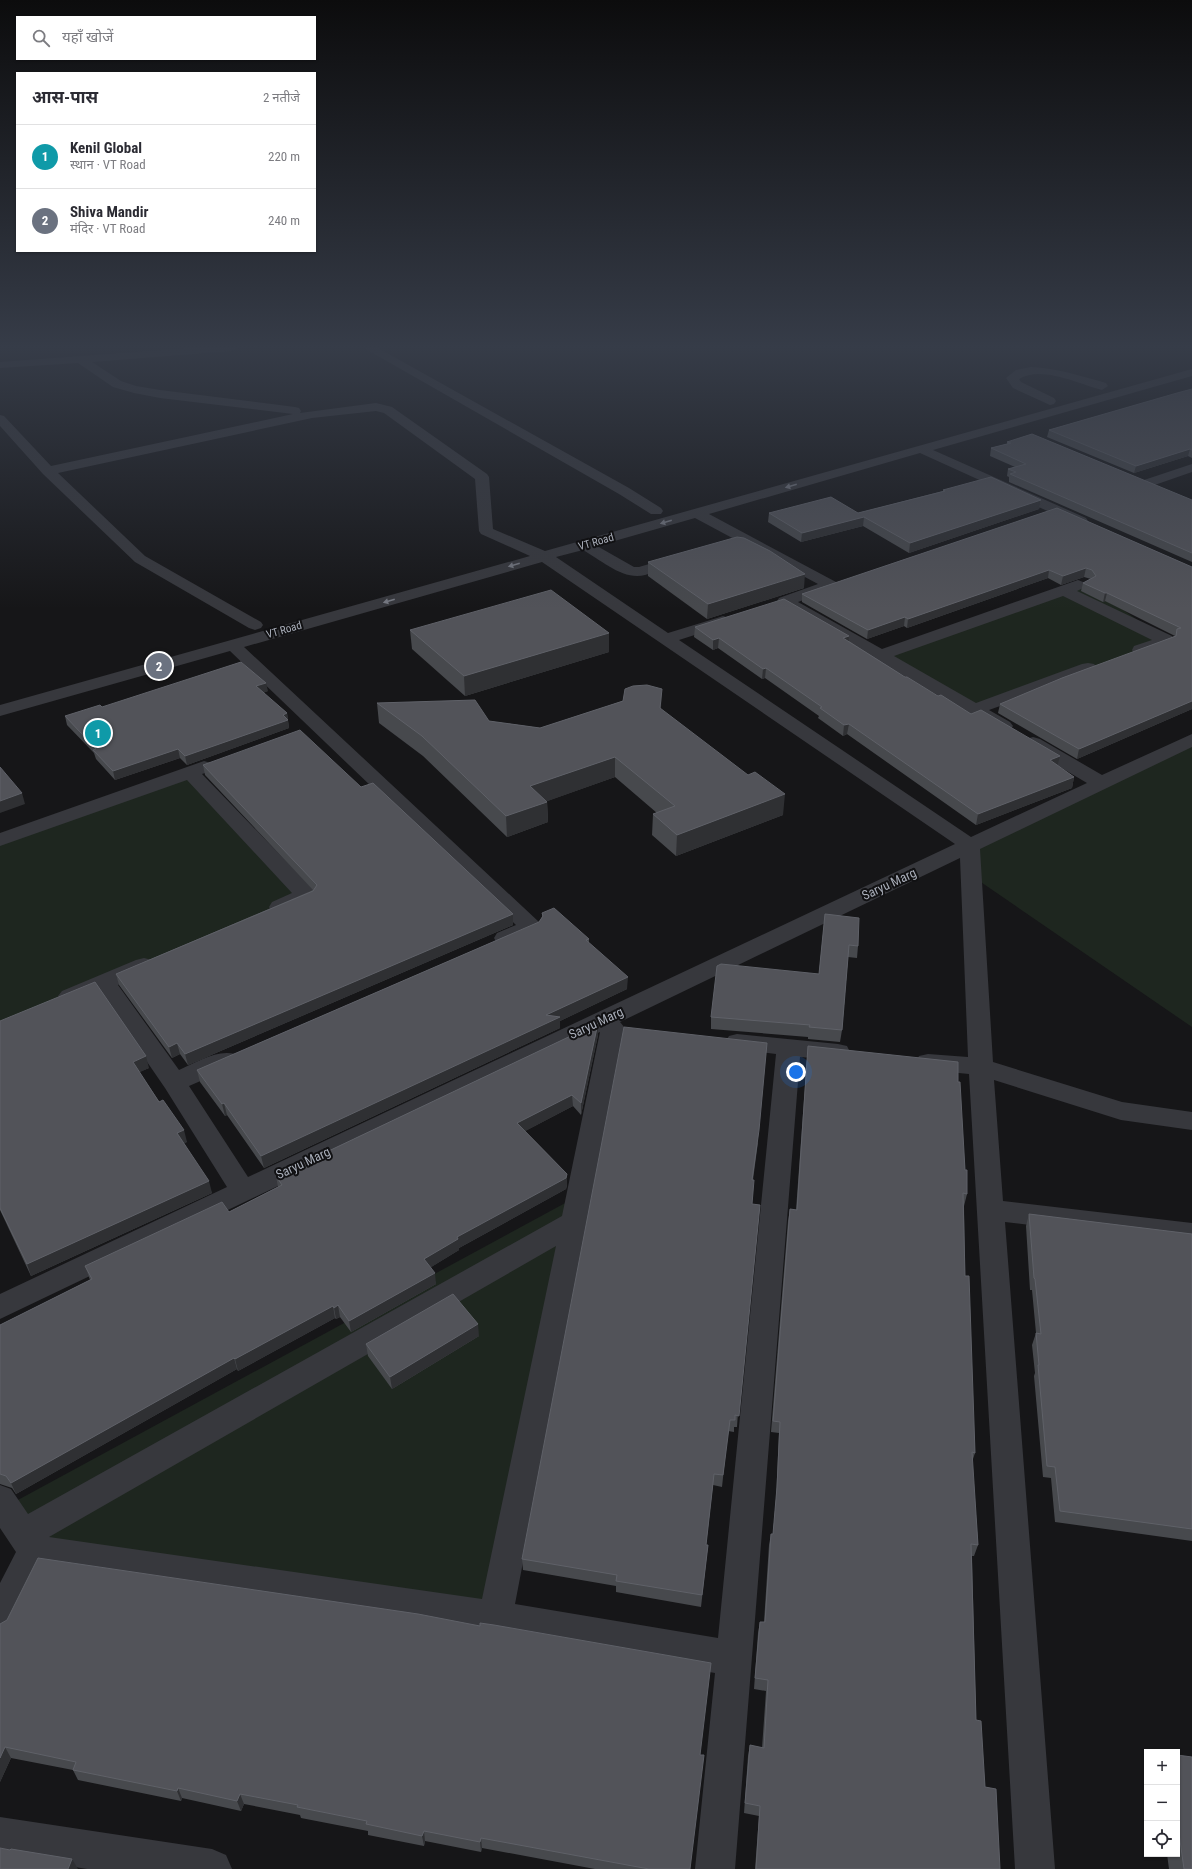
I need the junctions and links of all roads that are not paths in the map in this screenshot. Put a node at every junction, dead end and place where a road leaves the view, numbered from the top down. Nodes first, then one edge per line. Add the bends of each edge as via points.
1 (15, 435) edge
2 (214, 435) edge
3 (423, 435) edge
4 (525, 435) edge
5 (930, 435) edge
6 (969, 435) edge
7 (921, 449) junction
8 (1192, 468) edge
9 (48, 471) junction
10 (1132, 478) edge
11 (1146, 484) junction
12 (1165, 492) edge
13 (1056, 509) junction
14 (656, 511) junction
15 (697, 513) junction
16 (1033, 517) edge
17 (604, 525) dead end
18 (1092, 525) edge
19 (584, 545) junction
20 (729, 545) edge
21 (522, 547) junction
22 (544, 549) junction
23 (499, 554) dead end
24 (692, 556) edge
25 (799, 574) edge
26 (1085, 583) edge
27 (1063, 590) junction
28 (362, 594) dead end
29 (740, 615) edge
30 (255, 625) junction
31 (665, 638) junction
32 (233, 645) junction
33 (881, 655) junction
34 (1122, 656) edge
35 (1100, 664) edge
36 (0, 697) edge
37 (976, 709) junction
38 (0, 712) edge
39 (318, 726) junction
40 (297, 733) edge
41 (1192, 740) edge
42 (218, 761) edge
43 (190, 772) junction
44 (1101, 783) junction
45 (0, 840) edge
46 (970, 845) junction
47 (263, 914) edge
48 (487, 946) edge
49 (162, 957) edge
50 (104, 982) junction
51 (48, 1005) edge
52 (616, 1027) junction
53 (713, 1039) edge
54 (789, 1048) junction
55 (247, 1050) edge
56 (858, 1055) edge
57 (904, 1059) edge
58 (981, 1067) junction
59 (174, 1082) junction
60 (1192, 1121) edge
61 (243, 1191) junction
62 (991, 1210) junction
63 (574, 1222) junction
64 (1192, 1234) edge
65 (0, 1307) edge
66 (0, 1500) edge
67 (28, 1542) junction
68 (496, 1618) junction
69 (0, 1620) edge
70 (735, 1659) junction
71 (0, 1836) edge
72 (212, 1869) edge
73 (715, 1869) edge
74 (1035, 1869) edge

1 - 9 street
2 - 9 street
3 - 21 street via 482,477 486,531
4 - 14 street
5 - 14 street, VT Road
6 - 7 street, VT Road
7 - 13 street
7 -> 15 street, VT Road
8 - 11 street
9 - 30 street via 140,560
10 - 11 street
11 - 12 street
13 - 16 street
13 - 18 street
14 - 17 street, VT Road
15 -> 19 street, VT Road
15 - 33 street via 838,583 778,604
19 - 22 street, VT Road
19 - 24 street via 630,571 640,572
20 - 25 street via 746,546
21 - 22 street
21 - 23 street
22 - 31 street
22 -> 32 street, VT Road
26 - 27 street
27 - 33 street
27 - 34 street via 1166,640
28 - 30 street, VT Road
29 - 31 street
30 - 36 street, VT Road
31 - 46 street
32 - 38 street, VT Road
32 - 39 street
33 - 37 street
35 - 37 street
37 - 44 street
39 - 40 street
39 - 48 street via 531,927
41 - 44 street, Saryu Marg
42 - 43 street
43 - 45 street
43 - 47 street via 306,895
44 - 46 street, Saryu Marg
46 - 52 street, Saryu Marg
46 - 58 street
49 - 50 street
50 - 51 street
50 - 59 street
52 - 61 street, Saryu Marg
52 - 63 street
53 - 54 street
54 - 56 street
54 - 70 street
55 - 59 street
57 - 58 street
58 - 60 street via 1121,1111
58 - 62 street
59 - 61 street
61 - 65 street, Saryu Marg
62 - 64 street
62 - 74 street
63 - 67 street
63 - 68 street
66 - 67 street
67 - 68 street
67 - 69 street
68 - 70 street
70 - 73 street
71 - 72 street

